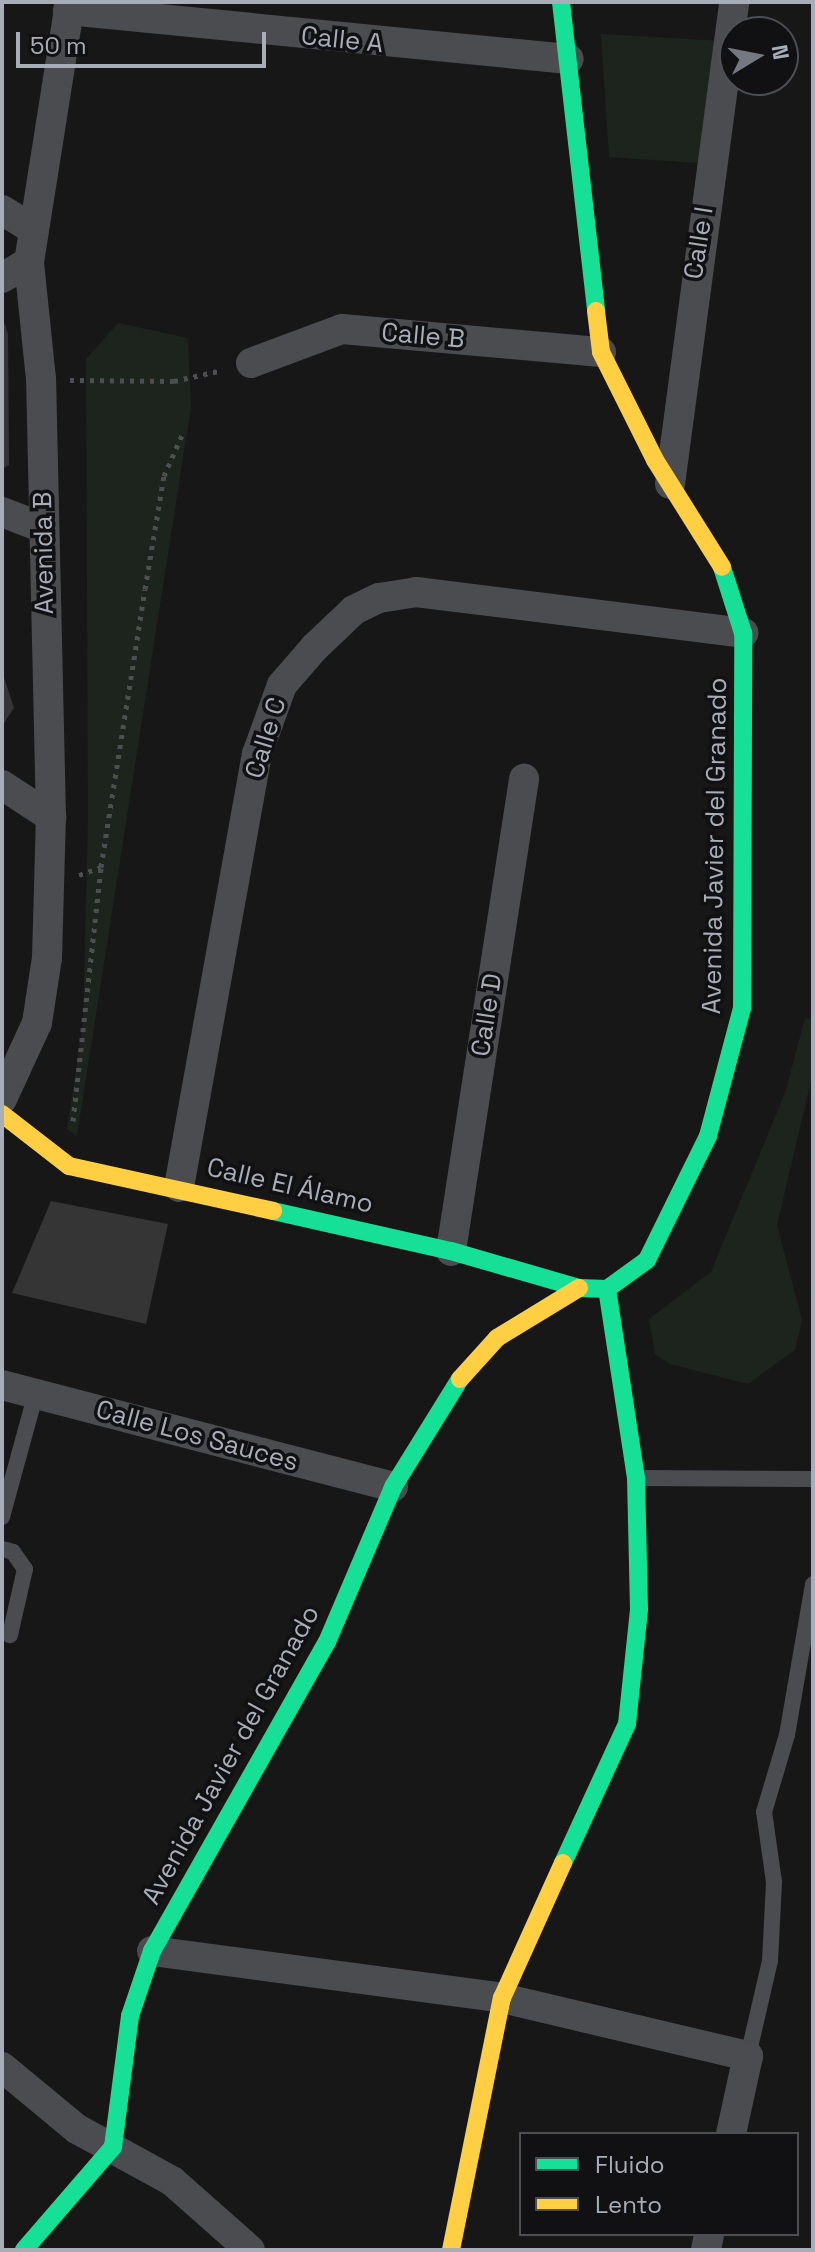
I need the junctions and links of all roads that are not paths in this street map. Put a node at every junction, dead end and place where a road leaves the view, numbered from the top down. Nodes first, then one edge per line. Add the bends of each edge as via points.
1 (561, 2) edge
2 (734, 2) edge
3 (69, 6) edge
4 (569, 59) junction
5 (2, 210) edge
6 (31, 228) junction
7 (29, 262) junction
8 (2, 278) edge
9 (601, 352) junction
10 (251, 363) road end
11 (670, 484) junction
12 (2, 512) edge
13 (43, 528) junction
14 (743, 633) junction
15 (524, 779) dead end
16 (2, 785) edge
17 (51, 817) junction
18 (2, 1099) edge
19 (2, 1114) edge
20 (179, 1187) junction
21 (451, 1251) junction
22 (579, 1288) junction
23 (607, 1289) junction
24 (2, 1385) edge
25 (36, 1393) junction
26 (636, 1478) junction
27 (813, 1479) edge
28 (393, 1487) junction
29 (2, 1517) edge
30 (2, 1549) edge
31 (813, 1584) edge
32 (10, 1635) dead end
33 (152, 1951) junction
34 (502, 1998) junction
35 (748, 2056) junction
36 (2, 2067) edge
37 (731, 2132) edge
38 (113, 2147) junction
39 (24, 2250) edge
40 (250, 2250) edge
41 (451, 2250) edge

1 - 4 street, Avenida Javier del Granado
2 - 11 street, Calle I
3 - 4 street, Calle A
3 - 6 street, Avenida B
4 - 9 street, Avenida Javier del Granado
5 - 6 street
6 - 7 street, Avenida B
7 - 8 street
7 - 13 street, Avenida B via 41,379
9 - 10 street, Calle B via 342,329
9 - 11 street, Avenida Javier del Granado
11 - 14 street, Avenida Javier del Granado via 730,580
12 - 13 street
13 - 17 street, Avenida B
14 - 20 street, Calle C via 416,592 379,598 354,610 314,648 282,685 257,754
14 - 23 street, Avenida Javier del Granado via 742,1008 708,1136 667,1227 647,1260
15 - 21 street, Calle D
16 - 17 street
17 - 18 street, Avenida B via 47,958 37,1023
19 - 20 street, Calle El Álamo via 69,1166
20 - 21 street, Calle El Álamo
21 - 22 street, Calle El Álamo
22 - 23 street
22 - 28 street, Avenida Javier del Granado via 497,1338 473,1361 441,1403
23 - 26 street
24 - 25 street, Calle Los Sauces
25 - 28 street, Calle Los Sauces
25 - 29 lane
26 - 27 lane
26 - 34 street via 639,1609 627,1724
28 - 33 street, Avenida Javier del Granado via 327,1642
30 - 32 lane via 13,1552 25,1569
31 - 35 lane via 787,1735 764,1812 774,1882 770,1961
33 - 34 street
33 - 38 street, Avenida Javier del Granado via 130,2016
34 - 35 street
34 - 41 street
35 - 37 street
36 - 38 street via 77,2129
38 - 39 street
38 - 40 street via 172,2181

